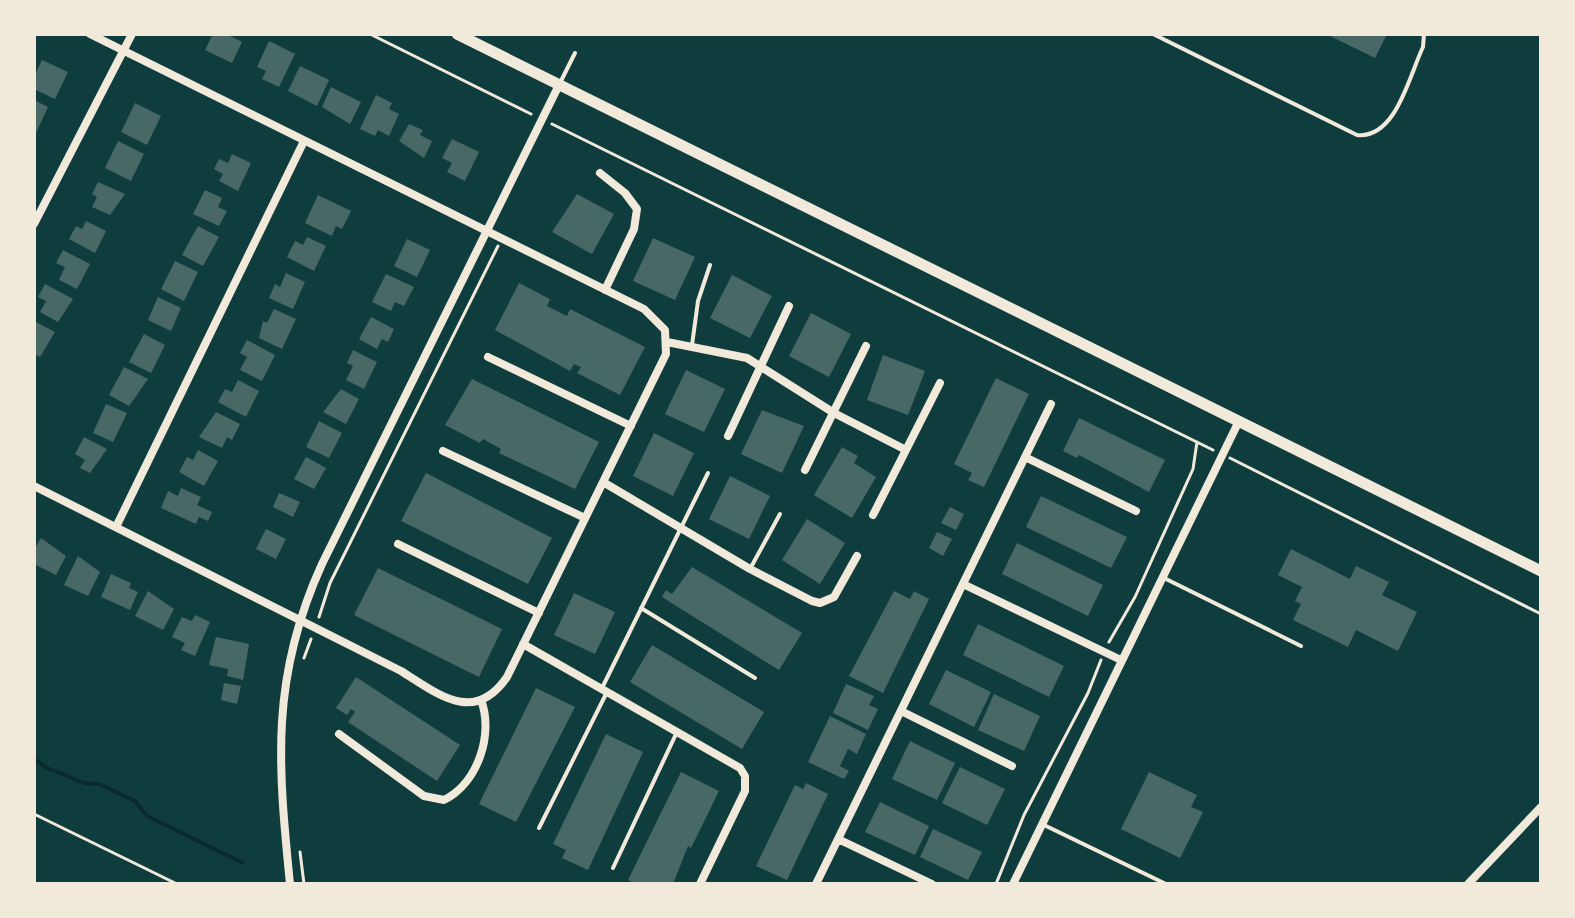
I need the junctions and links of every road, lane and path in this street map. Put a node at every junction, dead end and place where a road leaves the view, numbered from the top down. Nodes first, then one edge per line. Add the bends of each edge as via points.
1 (90, 34) edge
2 (132, 34) edge
3 (370, 34) edge
4 (457, 34) edge
5 (1153, 34) edge
6 (1424, 34) edge
7 (121, 50) junction
8 (575, 53) dead end
9 (559, 85) junction
10 (542, 119) junction
11 (304, 141) junction
12 (600, 173) dead end
13 (34, 224) edge
14 (486, 231) junction
15 (504, 240) junction
16 (710, 265) dead end
17 (605, 290) junction
18 (789, 306) dead end
19 (667, 342) junction
20 (692, 345) junction
21 (866, 346) dead end
22 (488, 357) dead end
23 (760, 366) junction
24 (940, 383) dead end
25 (1051, 404) dead end
26 (834, 413) junction
27 (1238, 423) junction
28 (631, 426) junction
29 (728, 436) dead end
30 (1197, 442) junction
31 (906, 450) junction
32 (443, 451) dead end
33 (1223, 455) junction
34 (1025, 457) junction
35 (805, 470) dead end
36 (708, 473) dead end
37 (603, 482) junction
38 (34, 486) edge
39 (1136, 511) dead end
40 (780, 514) dead end
41 (873, 515) dead end
42 (585, 518) junction
43 (681, 525) junction
44 (116, 527) junction
45 (398, 544) dead end
46 (857, 556) dead end
47 (750, 569) junction
48 (1541, 571) edge
49 (1162, 577) junction
50 (963, 584) junction
51 (641, 608) junction
52 (539, 613) junction
53 (1541, 614) edge
54 (318, 619) dead end
55 (299, 620) junction
56 (311, 640) dead end
57 (523, 644) junction
58 (1301, 646) dead end
59 (1105, 652) junction
60 (1121, 660) junction
61 (300, 666) dead end
62 (755, 678) dead end
63 (604, 690) junction
64 (481, 700) junction
65 (901, 711) junction
66 (339, 734) dead end
67 (676, 734) junction
68 (1012, 766) dead end
69 (1541, 807) edge
70 (34, 814) edge
71 (1041, 824) junction
72 (539, 828) dead end
73 (838, 839) junction
74 (299, 847) dead end
75 (613, 868) dead end
76 (177, 884) edge
77 (290, 884) edge
78 (304, 884) edge
79 (700, 884) edge
80 (816, 884) edge
81 (932, 884) edge
82 (996, 884) edge
83 (1013, 884) edge
84 (1166, 884) edge
85 (1468, 884) edge

1 - 7 street
2 - 7 street
3 - 10 path
4 - 9 street
5 - 6 lane via 1366,136 1387,125
7 - 11 street
7 - 13 street
8 - 9 lane
9 - 10 street
9 - 27 street
10 - 14 street
10 - 30 path
11 - 14 street
11 - 44 street
12 - 17 street via 637,209 634,229
14 - 15 street
14 - 55 street
15 - 17 street
15 - 54 path via 491,255 330,583
16 - 20 lane
17 - 19 street via 659,320
18 - 23 street
19 - 20 street
19 - 28 street
20 - 23 street via 728,351
21 - 26 street
22 - 28 street
23 - 26 street
23 - 29 street
24 - 31 street
25 - 34 street
26 - 31 street
26 - 35 street
27 - 33 street
27 - 48 street
28 - 37 street
30 - 33 path
30 - 59 path via 1193,469
31 - 41 street
32 - 42 street
33 - 49 street
33 - 53 path
34 - 39 street
34 - 50 street
36 - 43 lane
37 - 42 street
37 - 43 street
38 - 44 street
40 - 47 lane
42 - 52 street
43 - 47 street
43 - 51 lane
44 - 55 street
45 - 52 street
46 - 47 street via 834,597 820,603
49 - 58 lane
49 - 60 street
50 - 59 street
50 - 65 street
51 - 62 lane
51 - 63 lane
52 - 57 street
55 - 64 street via 452,701
55 - 77 street via 279,735
56 - 61 path
57 - 63 street
57 - 64 street via 500,688
59 - 60 street
59 - 82 path
60 - 71 street
63 - 67 street
63 - 72 lane
64 - 66 street via 487,725 481,755 453,796 444,800 424,796
65 - 68 street
65 - 73 street
67 - 75 lane
67 - 79 street via 733,763 745,776 745,791
69 - 85 street
70 - 76 path
71 - 83 street
71 - 84 lane
73 - 80 street
73 - 81 street
74 - 78 path

